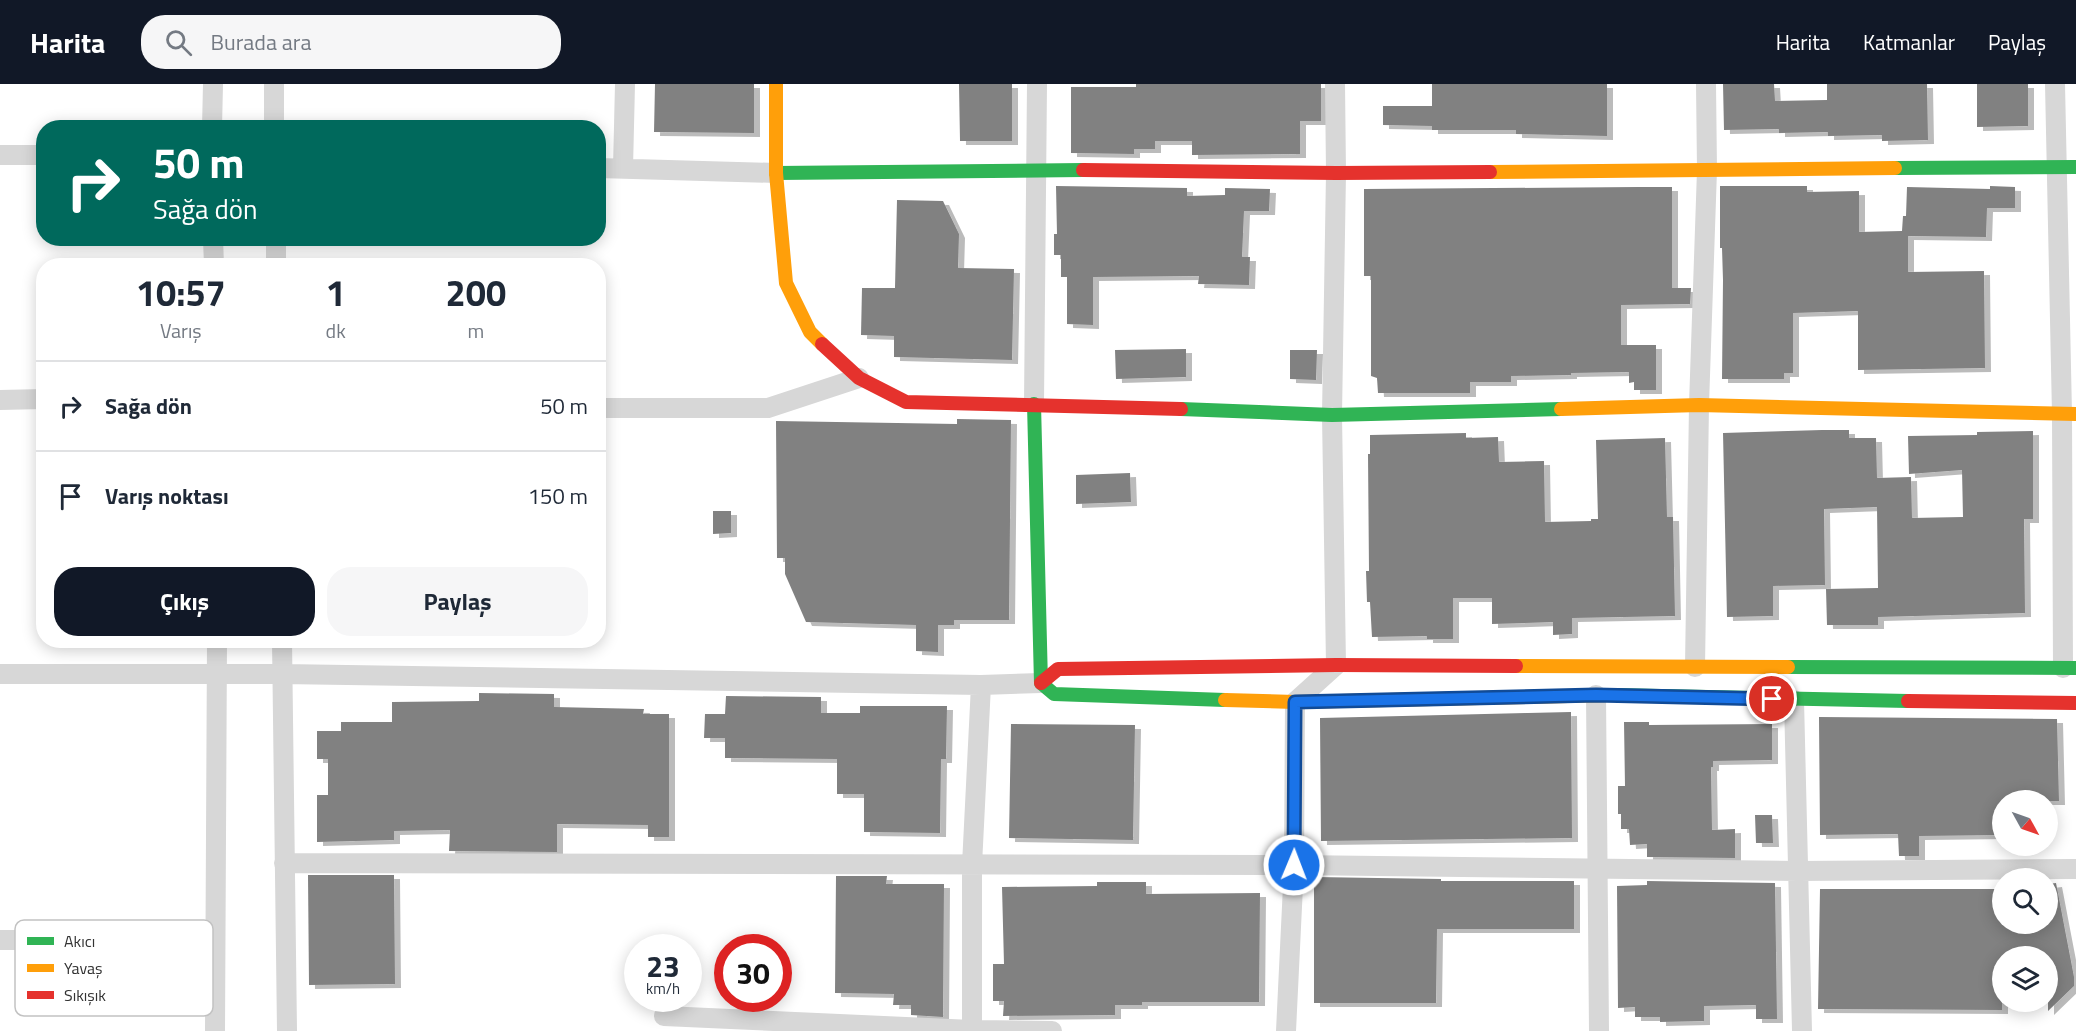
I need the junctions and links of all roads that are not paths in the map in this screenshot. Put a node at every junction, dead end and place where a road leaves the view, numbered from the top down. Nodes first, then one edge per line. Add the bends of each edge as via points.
1 (213, 84) edge
2 (274, 84) edge
3 (625, 84) edge
4 (776, 84) edge
5 (1037, 84) edge
6 (1335, 84) edge
7 (1706, 84) edge
8 (2055, 84) edge
9 (212, 120) edge
10 (274, 120) edge
11 (0, 155) edge
12 (36, 155) edge
13 (2067, 167) edge
14 (606, 168) edge
15 (623, 168) junction
16 (1038, 169) junction
17 (1707, 170) junction
18 (776, 172) junction
19 (1336, 173) junction
20 (859, 378) junction
21 (36, 399) edge
22 (0, 400) edge
23 (1034, 404) junction
24 (1699, 405) junction
25 (606, 408) edge
26 (2069, 414) edge
27 (1332, 415) junction
28 (217, 648) edge
29 (282, 648) edge
30 (1336, 665) junction
31 (1695, 666) junction
32 (2070, 668) edge
33 (0, 674) edge
34 (216, 674) junction
35 (282, 674) junction
36 (1041, 683) junction
37 (981, 685) junction
38 (1596, 695) junction
39 (1794, 700) junction
40 (1295, 702) junction
41 (2076, 703) edge
42 (284, 862) junction
43 (972, 865) junction
44 (1294, 865) junction
45 (2076, 869) edge
46 (1599, 870) junction
47 (1798, 871) junction
48 (215, 940) joint
49 (664, 1016) dead end
50 (215, 1031) edge
51 (287, 1031) edge
52 (972, 1031) edge
53 (1052, 1031) edge
54 (1286, 1031) edge
55 (1599, 1031) edge
56 (1802, 1031) edge

1 - 9 street
2 - 10 street
3 - 15 street
4 - 18 street
5 - 16 street
6 - 19 street
7 - 17 street
8 - 13 street
11 - 12 street
13 - 17 street
13 - 26 street
14 - 15 street
15 - 18 street
16 - 18 street
16 - 19 street
16 - 23 street
17 - 19 street
17 - 24 street
18 - 20 street via 786,283 810,332
19 - 27 street
20 - 23 street via 906,402
20 - 25 street via 768,408
21 - 22 street
23 - 27 street
23 - 36 street
24 - 26 street
24 - 27 street
24 - 31 street
26 - 32 street
27 - 30 street
28 - 34 street
29 - 35 street
30 - 31 street
30 - 36 street via 1058,669
30 - 40 street
31 - 32 street
33 - 34 street
34 - 35 street
34 - 48 street
35 - 37 street
35 - 42 street
36 - 37 street
36 - 40 street via 1054,694
37 - 43 street
38 - 39 street
38 - 40 street
38 - 46 street
39 - 41 street
39 - 47 street
40 - 44 street
42 - 43 street
42 - 51 street
43 - 44 street
43 - 52 street
44 - 46 street
44 - 54 street
45 - 47 street
46 - 47 street
46 - 55 street
47 - 56 street
48 - 50 street
49 - 52 street
52 - 53 street

